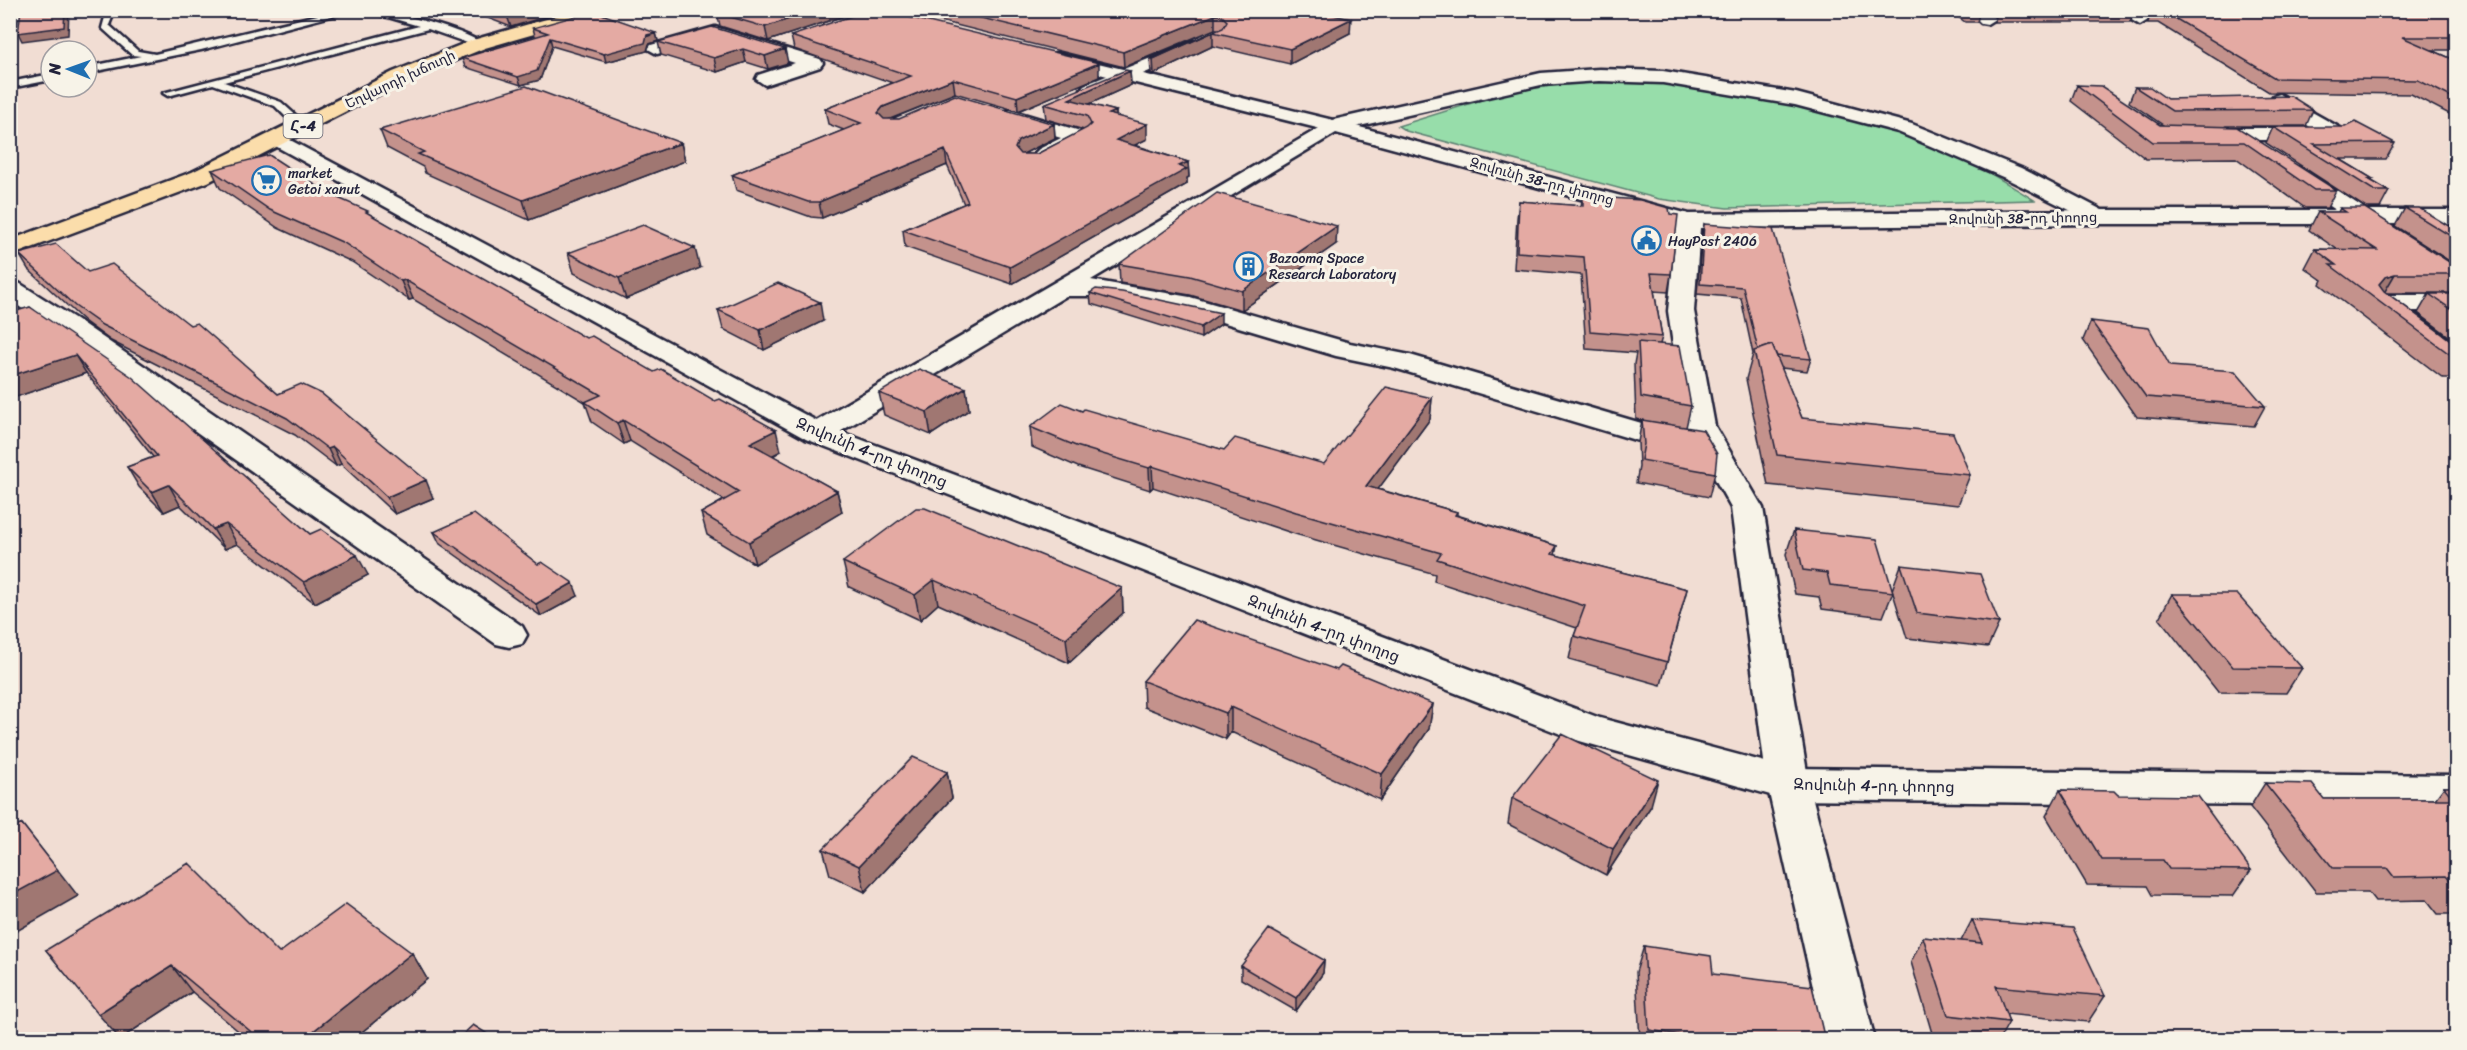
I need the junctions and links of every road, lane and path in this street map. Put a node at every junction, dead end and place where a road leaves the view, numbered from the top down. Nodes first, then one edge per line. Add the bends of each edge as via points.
1 (111, 10) edge
2 (350, 10) edge
3 (368, 10) edge
4 (598, 10) edge
5 (2123, 10) edge
6 (874, 12) edge
7 (2140, 20) dead end
8 (843, 25) edge
9 (429, 26) junction
10 (932, 28) edge
11 (800, 38) edge
12 (1206, 40) dead end
13 (479, 44) junction
14 (657, 49) edge
15 (767, 49) junction
16 (1034, 53) edge
17 (161, 56) junction
18 (99, 68) edge
19 (1125, 75) junction
20 (39, 79) edge
21 (765, 79) dead end
22 (213, 81) junction
23 (10, 85) edge
24 (168, 93) dead end
25 (1073, 97) edge
26 (2280, 100) edge
27 (1052, 106) edge
28 (988, 110) edge
29 (1021, 119) junction
30 (1333, 126) junction
31 (291, 131) junction
32 (2234, 134) junction
33 (2181, 135) edge
34 (1029, 162) edge
35 (2098, 217) junction
36 (2362, 217) junction
37 (2457, 217) edge
38 (1689, 221) junction
39 (10, 249) edge
40 (2457, 279) edge
41 (10, 288) edge
42 (1059, 288) junction
43 (2457, 303) edge
44 (2457, 357) edge
45 (816, 433) junction
46 (1710, 443) junction
47 (509, 635) dead end
48 (1788, 784) junction
49 (2457, 790) edge
50 (1850, 1040) edge

1 - 17 lane via 105,26 118,40 135,53
2 - 17 lane
3 - 9 lane
4 - 13 main road, Եղվարդի խճուղի / Հ-4
5 - 7 street
6 - 8 street
6 - 10 street
9 - 13 lane
9 - 22 lane
11 - 15 street
12 - 19 street
13 - 31 main road, Եղվարդի խճուղի / Հ-4 via 400,76
14 - 15 street via 715,32
15 - 21 street via 814,63
16 - 19 street, Զովունի 38-րդ փողոց
17 - 18 lane
19 - 25 street
19 - 30 street, Զովունի 38-րդ փողոց
20 - 23 lane
22 - 24 lane
22 - 31 lane via 278,104 297,122
26 - 32 street via 2337,134
27 - 29 street
28 - 29 street
29 - 34 street via 1080,137
30 - 35 street via 1541,79 1599,75 1663,77 1796,99 1905,128 2013,174
30 - 38 street, Զովունի 38-րդ փողոց
30 - 42 street
31 - 39 main road, Եղվարդի խճուղի / Հ-4 via 200,177
31 - 45 street, Զովունի 4-րդ փողոց
32 - 33 street
32 - 36 street
35 - 36 street, Զովունի 38-րդ փողոց
35 - 38 street, Զովունի 38-րդ փողոց
36 - 37 street, Զովունի 38-րդ փողոց
36 - 40 street
38 - 46 street via 1681,311 1700,426
41 - 47 street
42 - 45 street
42 - 46 street via 1095,288 1181,302 1346,350 1400,361 1653,436
43 - 44 street via 2384,303
45 - 48 street, Զովունի 4-րդ փողոց via 1590,730
46 - 48 street via 1747,508
48 - 49 street, Զովունի 4-րդ փողոց
48 - 50 street

